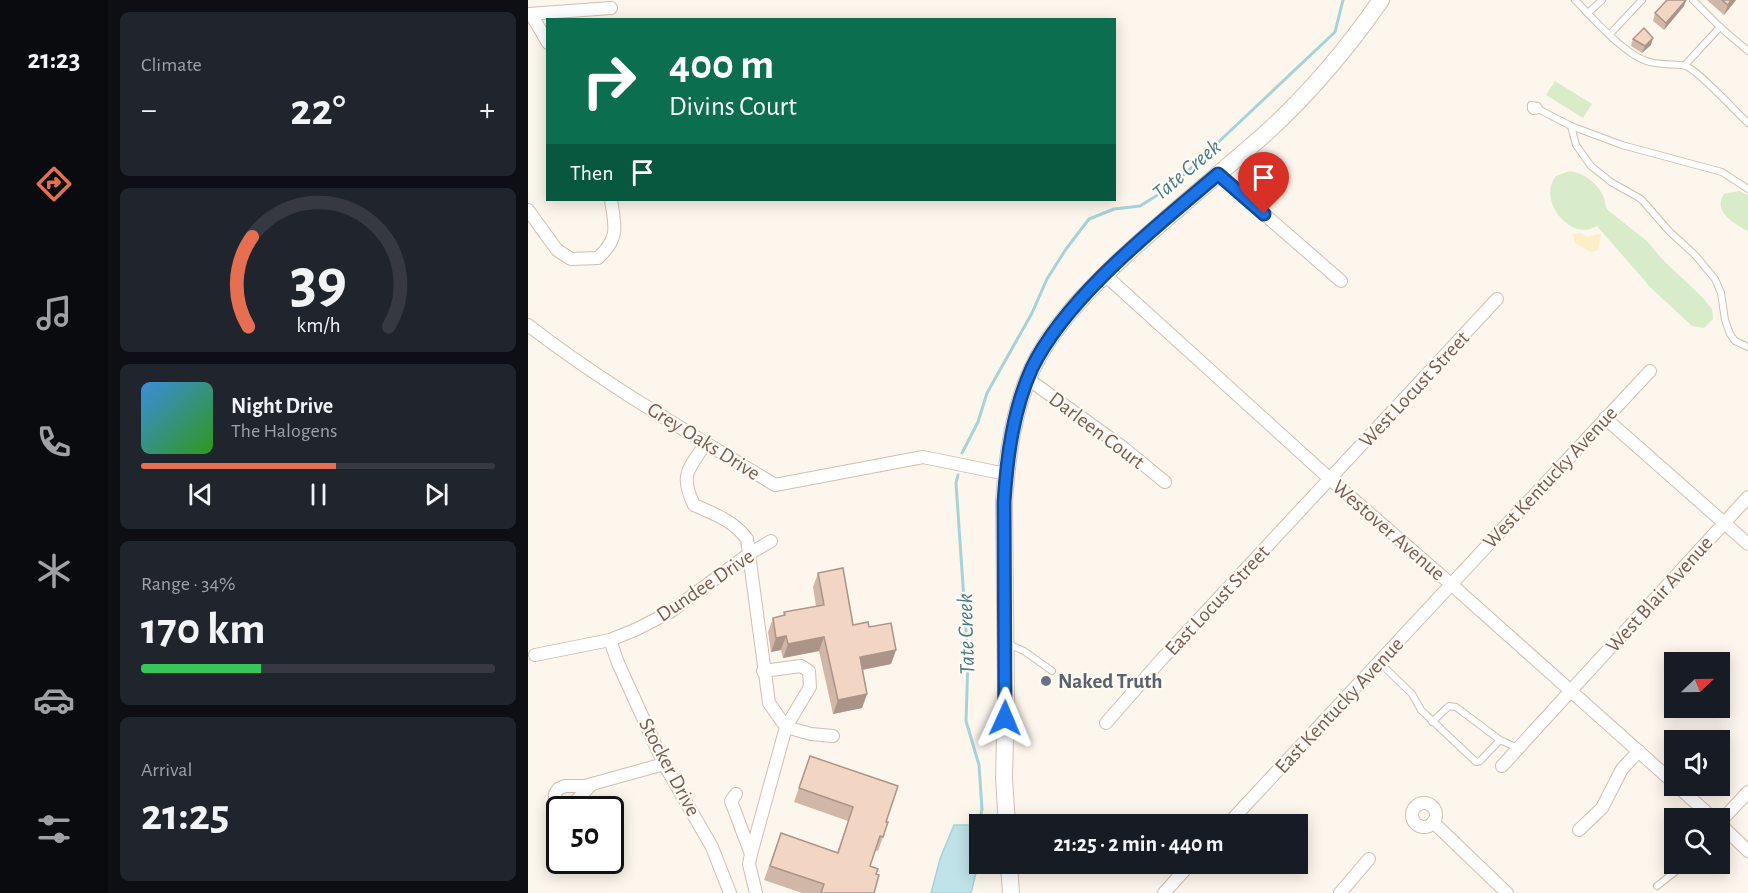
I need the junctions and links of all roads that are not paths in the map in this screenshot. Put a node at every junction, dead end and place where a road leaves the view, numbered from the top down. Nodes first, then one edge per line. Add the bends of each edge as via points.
1 (1381, 0) edge
2 (1575, 0) edge
3 (1602, 0) edge
4 (1642, 0) edge
5 (1694, 0) edge
6 (611, 8) dead end
7 (1588, 13) junction
8 (530, 14) edge
9 (1720, 27) junction
10 (1610, 34) junction
11 (546, 40) edge
12 (1748, 51) edge
13 (1685, 65) junction
14 (1540, 110) dead end
15 (1748, 123) edge
16 (1571, 126) junction
17 (1218, 174) junction
18 (1748, 189) edge
19 (611, 201) edge
20 (528, 210) edge
21 (1105, 275) junction
22 (1341, 281) dead end
23 (1497, 299) dead end
24 (528, 325) edge
25 (1748, 347) edge
26 (1650, 370) dead end
27 (1028, 379) junction
28 (1605, 418) junction
29 (706, 442) junction
30 (1006, 474) junction
31 (1330, 479) junction
32 (1165, 482) dead end
33 (1748, 497) edge
34 (1724, 522) junction
35 (771, 541) dead end
36 (1748, 544) edge
37 (749, 554) junction
38 (1452, 585) junction
39 (610, 640) junction
40 (1005, 643) junction
41 (535, 656) dead end
42 (1379, 662) junction
43 (763, 671) junction
44 (1052, 671) dead end
45 (1570, 691) junction
46 (1432, 722) junction
47 (1106, 723) dead end
48 (786, 727) junction
49 (833, 736) dead end
50 (1500, 740) junction
51 (1518, 748) junction
52 (1639, 751) junction
53 (664, 764) junction
54 (1502, 766) dead end
55 (1664, 773) edge
56 (592, 784) dead end
57 (1748, 792) edge
58 (736, 794) dead end
59 (1689, 796) edge
60 (1702, 808) edge
61 (1006, 814) edge
62 (1237, 814) edge
63 (1730, 817) edge
64 (1433, 822) dead end
65 (1580, 830) dead end
66 (1730, 836) edge
67 (1748, 850) edge
68 (751, 854) junction
69 (1369, 859) dead end
70 (1010, 874) edge
71 (1182, 874) edge
72 (1672, 874) edge
73 (1657, 886) dead end
74 (730, 893) edge
75 (756, 893) edge
76 (1011, 893) edge
77 (1164, 893) edge
78 (1340, 893) edge
79 (1507, 893) edge

1 - 17 main road via 1318,81
2 - 7 lane
3 - 7 lane
4 - 10 lane
5 - 9 lane
6 - 8 street
7 - 10 lane
8 - 11 street
9 - 12 lane
9 - 13 lane
10 - 13 lane via 1632,55 1648,62
13 - 15 lane
14 - 16 lane
16 - 18 lane via 1622,145 1722,172
16 - 25 lane via 1576,145 1591,166 1611,183 1641,199 1710,273 1719,286 1730,334 1734,341
17 - 21 main road
17 - 22 street
19 - 20 street via 615,237 598,258 571,259 557,250
21 - 27 main road via 1059,325
21 - 31 street, Westover Avenue
23 - 31 street, West Locust Street
24 - 29 street, Grey Oaks Drive
26 - 28 street, West Kentucky Avenue
27 - 30 main road via 1016,417
27 - 32 street, Darleen Court
28 - 34 street
28 - 38 street, West Kentucky Avenue
29 - 30 street, Grey Oaks Drive via 775,485 923,457
29 - 37 street via 685,474 687,490 694,505 739,528 747,538
30 - 40 main road
31 - 38 street, Westover Avenue
31 - 47 street, East Locust Street
33 - 34 street, West Blair Avenue
34 - 36 street
34 - 45 street, West Blair Avenue
35 - 37 street, Dundee Drive
37 - 39 street, Dundee Drive via 670,612
37 - 43 street
38 - 42 street, East Kentucky Avenue
38 - 45 street, Westover Avenue
39 - 41 street, Dundee Drive
39 - 53 street, Stocker Drive
40 - 44 lane
40 - 61 main road
42 - 46 lane via 1412,694
42 - 62 street, East Kentucky Avenue
43 - 48 street via 769,703
43 - 48 street via 801,666 809,671 810,687
45 - 51 street, West Blair Avenue
45 - 52 street, Westover Avenue
46 - 50 lane via 1449,705
46 - 50 lane via 1476,762
48 - 49 street
48 - 68 street
50 - 51 lane
51 - 54 street, West Blair Avenue
52 - 55 street, Westover Avenue
52 - 65 street via 1622,769 1602,808
53 - 56 street
53 - 74 street, Stocker Drive via 706,836
57 - 63 street
58 - 68 street via 731,801
59 - 60 street, Westover Avenue
64 - 79 street
66 - 67 street
68 - 75 street via 749,864
69 - 78 street
70 - 76 main road
71 - 77 street
72 - 73 lane

